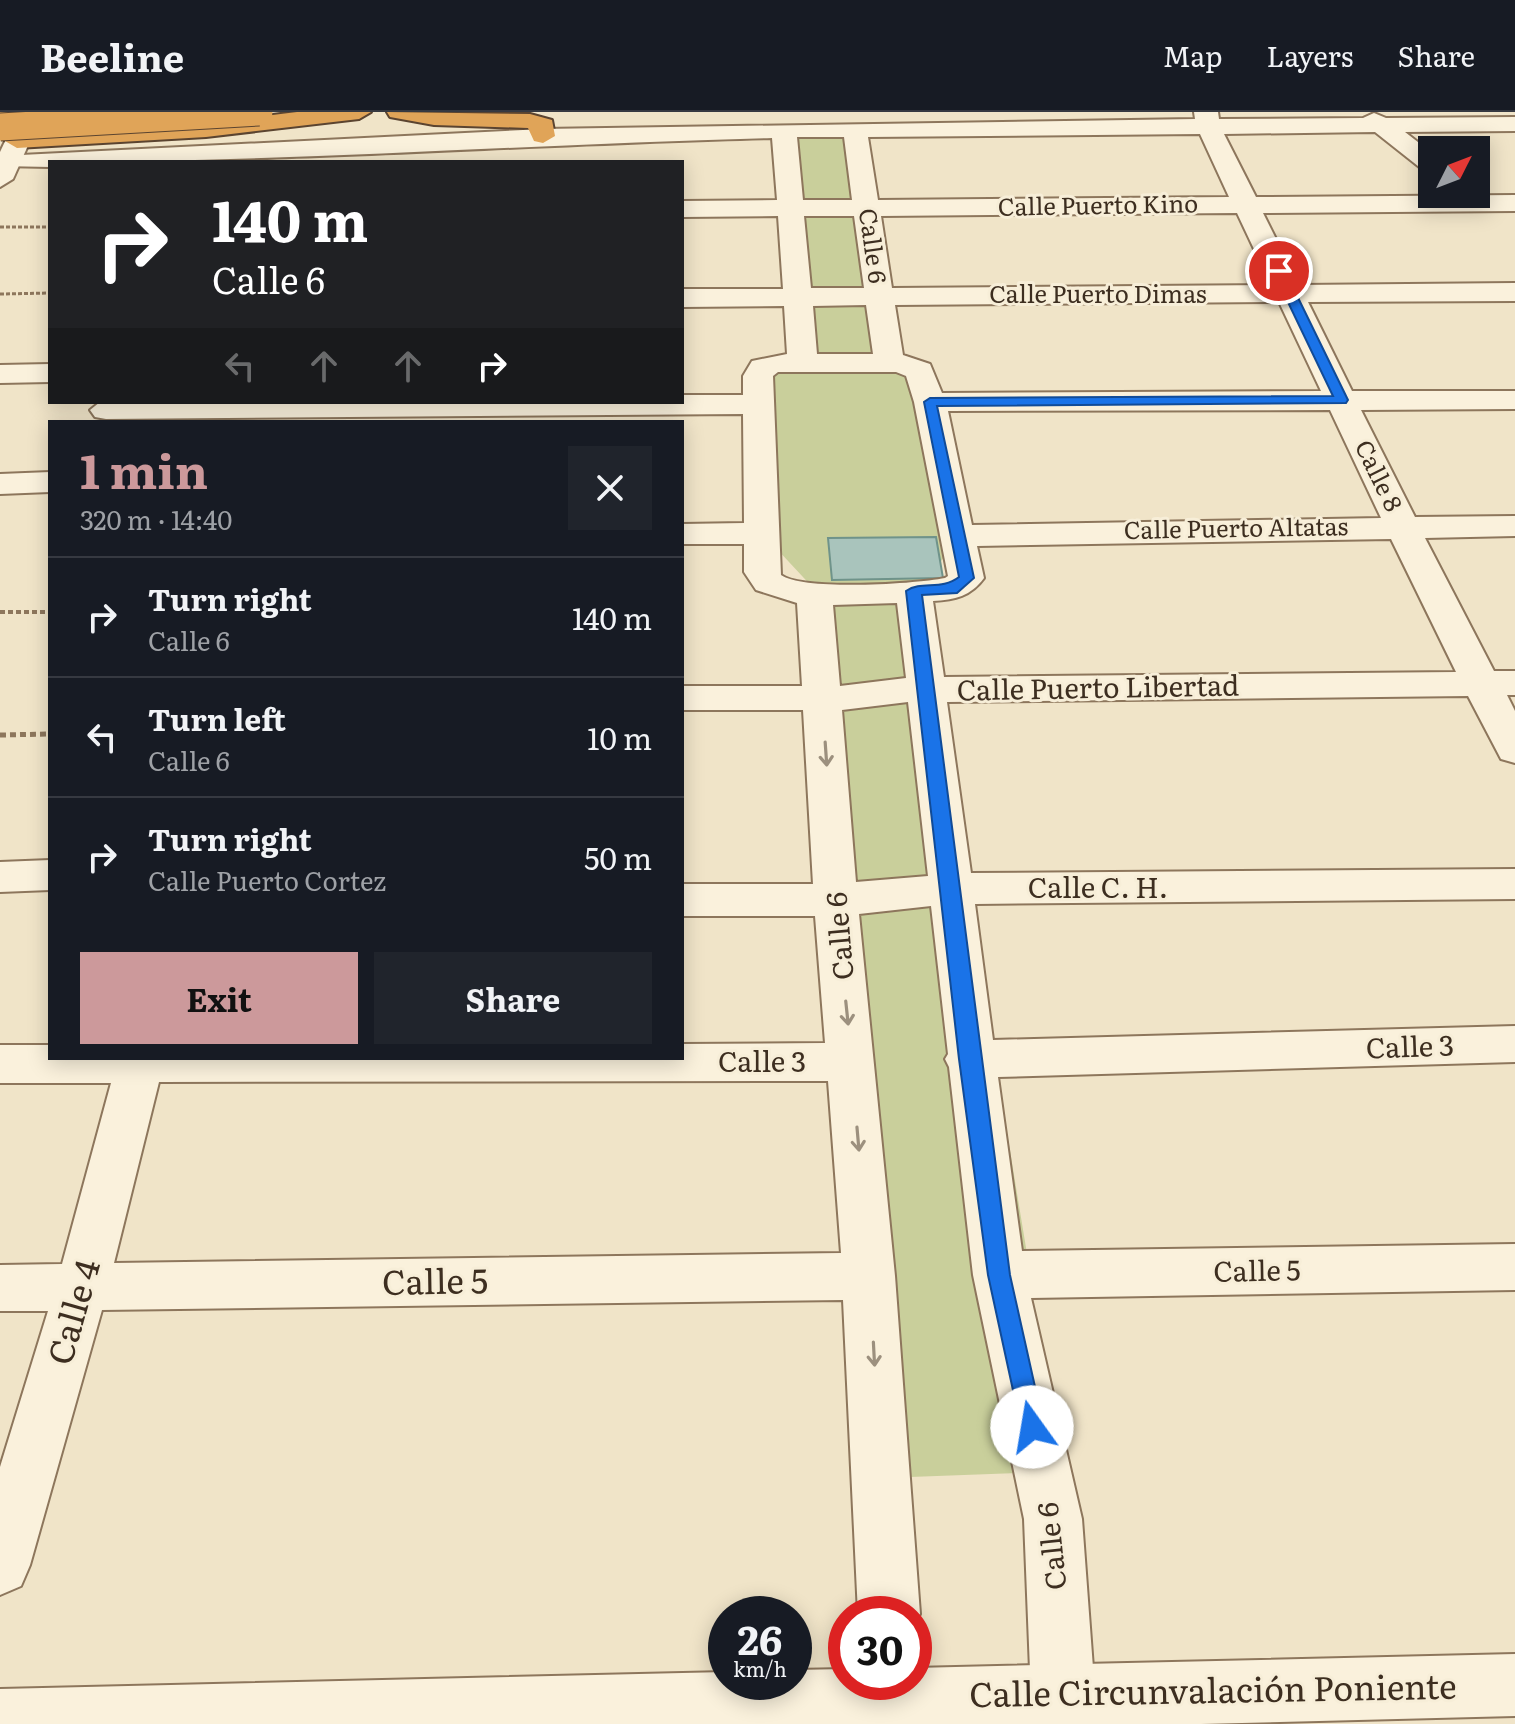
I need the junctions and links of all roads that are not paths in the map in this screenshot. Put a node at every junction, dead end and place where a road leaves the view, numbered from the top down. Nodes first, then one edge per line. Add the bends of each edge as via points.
1 (16, 112) edge
2 (31, 112) edge
3 (259, 112) edge
4 (359, 112) edge
5 (399, 112) edge
6 (0, 113) edge
7 (1373, 119) edge
8 (1208, 120) edge
9 (1515, 124) edge
10 (784, 130) junction
11 (855, 130) junction
12 (543, 136) junction
13 (7, 152) edge
14 (409, 153) edge
15 (1418, 154) edge
16 (121, 160) edge
17 (1418, 200) edge
18 (1490, 200) edge
19 (1515, 203) edge
20 (1247, 204) junction
21 (1488, 208) edge
22 (684, 209) edge
23 (791, 209) junction
24 (867, 210) junction
25 (1515, 229) edge
26 (1515, 292) edge
27 (1290, 294) junction
28 (879, 296) junction
29 (797, 297) junction
30 (684, 298) edge
31 (803, 363) junction
32 (901, 364) junction
33 (48, 373) edge
34 (0, 374) edge
35 (1342, 400) junction
36 (1515, 400) edge
37 (930, 402) junction
38 (759, 404) junction
39 (106, 411) edge
40 (335, 411) edge
41 (48, 482) edge
42 (0, 484) edge
43 (1402, 526) junction
44 (1515, 526) edge
45 (761, 533) junction
46 (684, 534) edge
47 (958, 536) junction
48 (914, 591) junction
49 (814, 593) junction
50 (1498, 683) edge
51 (925, 691) junction
52 (684, 698) edge
53 (822, 698) junction
54 (1515, 750) edge
55 (48, 875) edge
56 (0, 877) edge
57 (1515, 884) edge
58 (951, 889) junction
59 (684, 900) edge
60 (836, 900) junction
61 (1515, 1044) edge
62 (969, 1059) junction
63 (77, 1061) edge
64 (140, 1061) edge
65 (851, 1062) junction
66 (0, 1064) edge
67 (1515, 1267) edge
68 (999, 1275) junction
69 (869, 1276) junction
70 (82, 1287) junction
71 (0, 1288) edge
72 (0, 1565) edge
73 (887, 1596) edge
74 (1515, 1685) edge
75 (932, 1691) edge
76 (828, 1692) edge
77 (1063, 1695) junction
78 (0, 1721) edge

1 - 6 highway
2 - 13 street
3 - 13 highway, bridge
4 - 13 highway
5 - 12 highway via 520,114 539,121
7 - 8 street
7 - 9 street
7 - 15 street
8 - 11 street
8 - 20 street, Calle 8
10 - 11 street
10 - 12 street
10 - 23 street
11 - 24 street, Calle 6
12 - 14 street
13 - 16 street
14 - 16 street
17 - 20 street, Calle Puerto Kino
18 - 19 street, Calle Puerto Kino
20 - 24 street, Calle Puerto Kino
20 - 27 street, Calle 8
21 - 25 street
22 - 23 street, Calle Puerto Kino
23 - 24 street, Calle Puerto Kino
23 - 29 street
24 - 28 street, Calle 6
26 - 27 street, Calle Puerto Dimas
27 - 28 street, Calle Puerto Dimas
27 - 35 street, Calle 8
28 - 29 street, Calle Puerto Dimas
28 - 32 street, Calle 6
29 - 30 street, Calle Puerto Dimas
29 - 31 street
31 - 32 street
31 - 38 street, Calle 6 via 763,367 758,376
32 - 37 street, Calle 6 via 922,375
33 - 34 street
35 - 36 street
35 - 37 street
35 - 43 street, Calle 8
37 - 47 street, Calle 6
38 - 40 street
38 - 45 street, Calle 6
39 - 40 street
41 - 42 street
43 - 44 street, Calle Puerto Altatas
43 - 47 street, Calle Puerto Altatas
43 - 50 street, Calle 8
45 - 46 street
45 - 49 street, Calle 6 via 765,580 781,590
47 - 48 street, Calle 6 via 963,583 952,589
48 - 49 street, Calle 6
48 - 51 street, Calle 6
49 - 53 street, Calle 6
50 - 51 street, Calle Puerto Libertad
50 - 54 street, Calle 8
51 - 53 street, Calle Puerto Libertad
51 - 58 street, Calle 6
52 - 53 street, Calle Puerto Libertad
53 -> 60 street, Calle 6
55 - 56 street
57 - 58 street, Calle C. H.
58 - 60 street, Calle C. H.
58 - 62 street, Calle 6
59 - 60 street, Calle C. H.
60 -> 65 street, Calle 6
61 - 62 street, Calle 3
62 - 68 street, Calle 6
63 - 64 street, Calle 3
63 - 66 street, Calle 3
64 - 65 street, Calle 3
64 - 70 street, Calle 4
65 -> 69 street, Calle 6
67 - 68 street, Calle 5
68 - 77 street, Calle 6 via 1053,1519
69 - 70 street, Calle 5
69 -> 73 street, Calle 6
70 - 71 street, Calle 5
70 - 72 street, Calle 4
74 - 77 street, Calle Circunvalación Poniente
75 - 77 street, Calle Circunvalación Poniente
76 - 78 street, Calle Circunvalación Poniente

